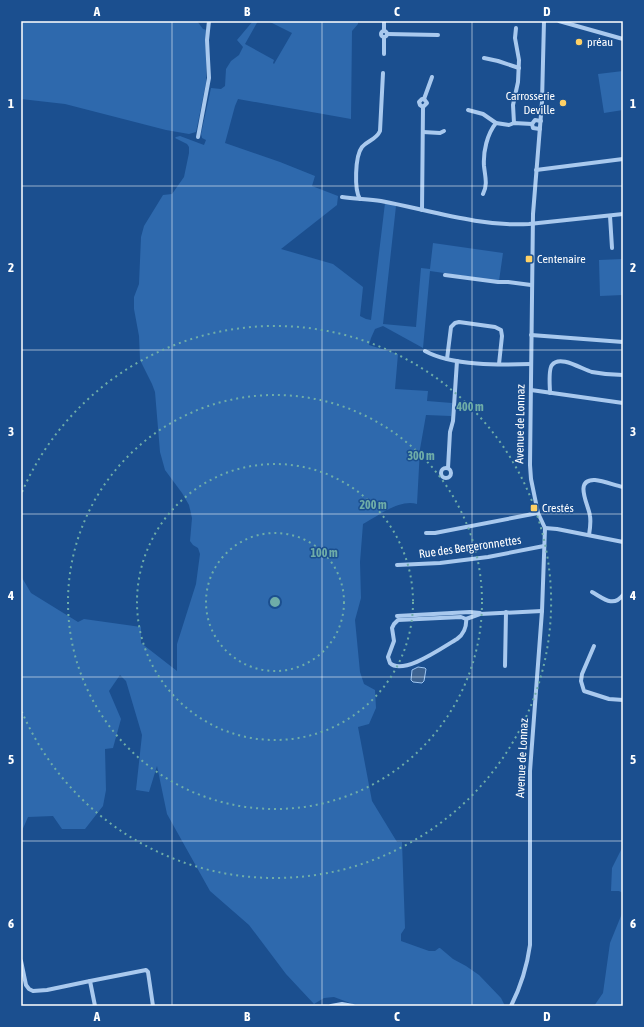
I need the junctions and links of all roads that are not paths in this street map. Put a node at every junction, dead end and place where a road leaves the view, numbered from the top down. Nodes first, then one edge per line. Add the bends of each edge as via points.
1 (209, 21) edge
2 (384, 21) edge
3 (544, 21) edge
4 (559, 21) edge
5 (516, 28) dead end
6 (385, 34) junction
7 (438, 35) dead end
8 (623, 39) edge
9 (384, 54) dead end
10 (484, 58) dead end
11 (519, 68) junction
12 (383, 73) dead end
13 (432, 76) dead end
14 (468, 110) dead end
15 (540, 120) junction
16 (496, 123) junction
17 (514, 123) junction
18 (532, 124) junction
19 (540, 129) junction
20 (444, 131) dead end
21 (423, 132) junction
22 (198, 137) dead end
23 (623, 159) edge
24 (536, 170) junction
25 (483, 194) dead end
26 (342, 197) dead end
27 (360, 199) junction
28 (422, 210) junction
29 (623, 214) edge
30 (610, 216) junction
31 (532, 224) junction
32 (612, 248) dead end
33 (445, 275) dead end
34 (531, 285) junction
35 (531, 335) junction
36 (623, 342) edge
37 (425, 351) dead end
38 (447, 359) junction
39 (457, 361) junction
40 (499, 364) junction
41 (531, 364) junction
42 (623, 375) edge
43 (531, 390) junction
44 (550, 393) junction
45 (623, 403) edge
46 (448, 468) dead end
47 (623, 487) edge
48 (538, 513) junction
49 (545, 528) junction
50 (426, 533) dead end
51 (589, 535) junction
52 (623, 542) edge
53 (544, 546) junction
54 (397, 565) dead end
55 (592, 592) dead end
56 (623, 595) edge
57 (542, 610) junction
58 (506, 612) junction
59 (480, 614) junction
60 (397, 616) dead end
61 (466, 619) junction
62 (594, 646) dead end
63 (505, 666) dead end
64 (623, 700) edge
65 (21, 962) edge
66 (90, 981) junction
67 (512, 1004) edge
68 (95, 1006) edge
69 (153, 1006) edge
70 (331, 1006) edge
71 (353, 1006) edge

1 - 22 street via 209,78
2 - 6 street
3 - 15 street, Avenue de Lonnaz
4 - 8 street
5 - 11 street
6 - 7 street
6 - 9 street
10 - 11 street
11 - 17 street via 513,105
12 - 27 street via 380,131 362,147 357,158 357,191
13 - 21 street via 424,99 427,103 423,107
14 - 16 street via 483,114
15 - 18 street via 535,120
15 - 19 street, Avenue de Lonnaz
16 - 17 street
16 - 25 street via 485,147 486,187
17 - 18 street
18 - 19 street via 533,128
19 - 24 street, Avenue de Lonnaz
20 - 21 street
21 - 28 street
23 - 24 street
24 - 31 street, Avenue de Lonnaz
26 - 27 street
27 - 28 street via 383,201
28 - 31 street via 483,221
29 - 30 street
30 - 31 street
30 - 32 street
31 - 34 street, Avenue de Lonnaz
33 - 34 street
34 - 35 street, Avenue de Lonnaz
35 - 36 street
35 - 41 street, Avenue de Lonnaz
37 - 38 street
38 - 39 street
38 - 40 street via 451,327 459,322 501,330
39 - 40 street
39 - 46 street
40 - 41 street
41 - 43 street, Avenue de Lonnaz
42 - 44 street via 591,372 577,365 556,362 550,368
43 - 44 street
43 - 48 street, Avenue de Lonnaz via 530,471
44 - 45 street
47 - 51 street via 595,480 584,486 583,493 590,516
48 - 49 street, Avenue de Lonnaz
48 - 50 street
49 - 51 street
49 - 53 street, Avenue de Lonnaz
51 - 52 street
53 - 54 street, Rue des Bergeronnettes via 488,557
53 - 57 street, Avenue de Lonnaz
55 - 56 street via 610,602 619,600
57 - 58 street
57 - 67 street, Avenue de Lonnaz via 530,771 530,945 524,975
58 - 59 street
58 - 63 street
59 - 60 street via 470,612
59 - 61 street
61 - 61 street via 461,617 396,622 392,628 394,641 388,657 390,663 395,667 409,666 457,639 463,634
62 - 64 street via 580,681 584,691 609,699
65 - 66 street via 26,985 33,991
66 - 68 street
66 - 69 street via 146,970
70 - 71 street

